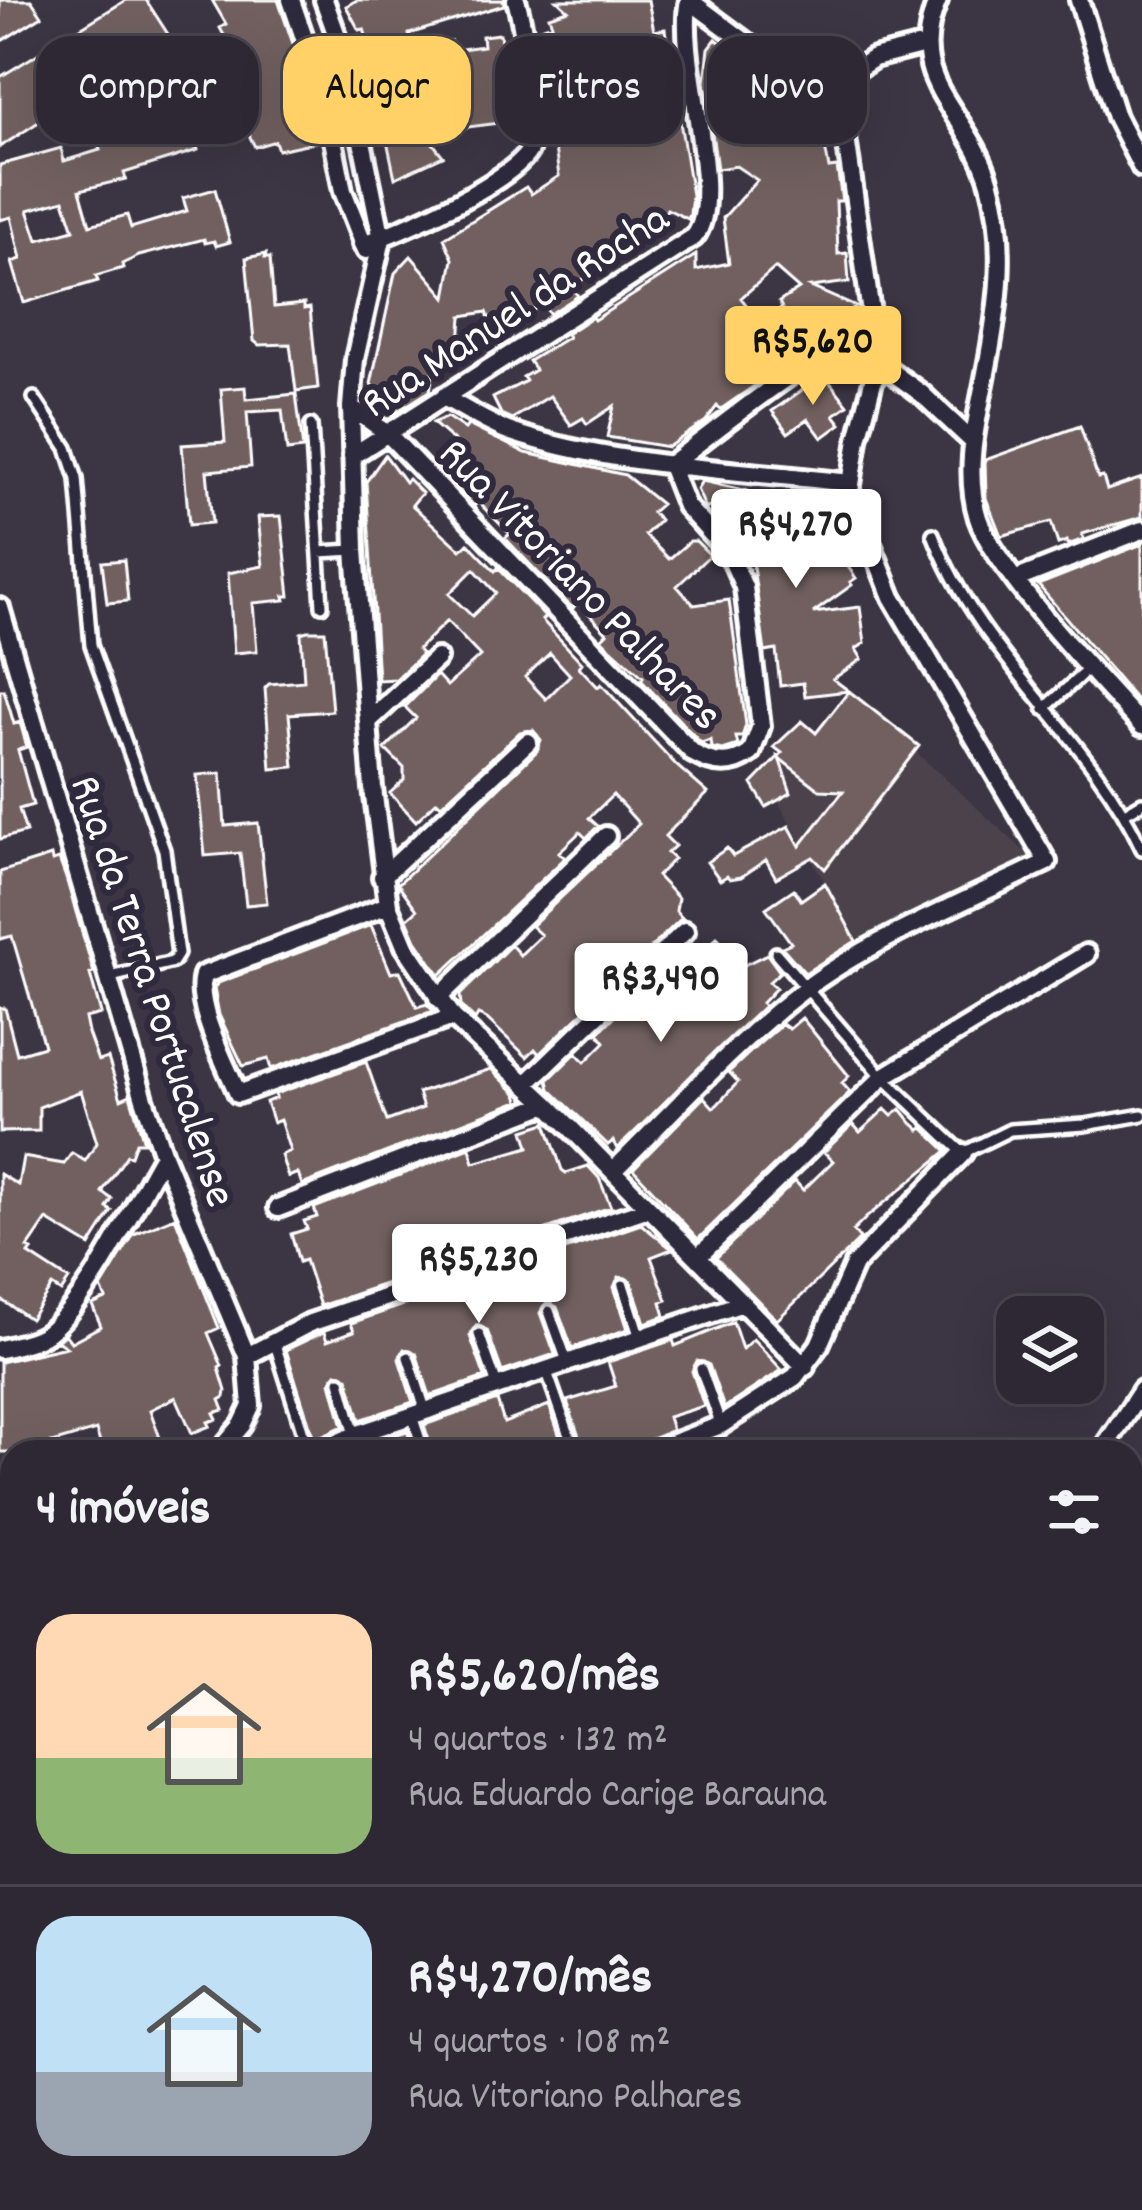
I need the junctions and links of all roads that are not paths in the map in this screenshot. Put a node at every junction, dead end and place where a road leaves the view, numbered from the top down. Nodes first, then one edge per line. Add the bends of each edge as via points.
1 (291, 0) edge
2 (325, 0) edge
3 (516, 0) edge
4 (689, 0) edge
5 (938, 0) edge
6 (1079, 0) edge
7 (738, 36) edge
8 (925, 46) junction
9 (867, 63) edge
10 (848, 144) edge
11 (1142, 168) edge
12 (371, 187) junction
13 (343, 191) junction
14 (382, 238) junction
15 (362, 244) junction
16 (374, 267) junction
17 (870, 329) junction
18 (878, 362) junction
19 (34, 398) dead end
20 (445, 398) junction
21 (351, 407) junction
22 (311, 425) dead end
23 (388, 434) junction
24 (972, 441) junction
25 (352, 456) junction
26 (670, 464) junction
27 (849, 483) junction
28 (1142, 530) edge
29 (933, 534) dead end
30 (355, 550) junction
31 (319, 551) junction
32 (1017, 579) junction
33 (322, 606) dead end
34 (0, 608) edge
35 (436, 658) dead end
36 (1090, 667) junction
37 (1043, 709) junction
38 (370, 720) junction
39 (1142, 726) edge
40 (529, 742) dead end
41 (1142, 803) edge
42 (1125, 813) junction
43 (606, 836) dead end
44 (1142, 849) edge
45 (382, 877) junction
46 (388, 905) junction
47 (686, 931) dead end
48 (776, 953) dead end
49 (1086, 954) dead end
50 (106, 978) junction
51 (804, 989) junction
52 (438, 998) junction
53 (453, 1017) junction
54 (883, 1077) junction
55 (526, 1084) junction
56 (547, 1104) junction
57 (1142, 1114) edge
58 (963, 1153) junction
59 (163, 1155) junction
60 (613, 1171) junction
61 (278, 1208) dead end
62 (650, 1208) junction
63 (698, 1257) junction
64 (623, 1285) dead end
65 (743, 1303) junction
66 (549, 1311) dead end
67 (479, 1334) dead end
68 (274, 1341) junction
69 (640, 1341) junction
70 (0, 1349) edge
71 (247, 1356) junction
72 (408, 1357) dead end
73 (568, 1364) junction
74 (805, 1366) junction
75 (701, 1369) dead end
76 (547, 1372) junction
77 (340, 1381) dead end
78 (498, 1388) junction
79 (1142, 1390) edge
80 (419, 1414) junction
81 (721, 1425) junction
82 (356, 1435) junction
83 (229, 1440) edge
84 (309, 1440) edge
85 (343, 1440) edge
86 (422, 1440) edge
87 (571, 1440) edge
88 (682, 1440) edge
89 (1109, 1440) edge

1 - 13 street via 325,99
2 - 12 street
3 - 14 street via 530,150 467,196
4 - 7 street
4 - 20 street, Rua Manuel da Rocha via 685,34 707,193 701,228
5 - 8 street
6 - 11 street via 1116,117
8 - 9 street
8 - 24 street via 998,212 999,303
10 - 17 street
12 - 13 lane
12 - 14 street
13 - 15 street
14 - 15 street
14 - 16 street
15 - 16 street
16 - 21 street
17 - 18 street
17 - 26 street
18 - 24 street
18 - 27 street
19 - 50 lane via 77,479 91,644 164,850 178,954
20 - 23 street, Rua Manuel da Rocha
20 - 26 street via 512,432
21 - 23 street, Rua Vitoriano Palhares
21 - 25 street
22 - 31 lane
23 - 25 street, Rua Manuel da Rocha
23 - 26 street, Rua Vitoriano Palhares via 693,753 731,763 751,753 761,727 744,587 729,553 686,506
24 - 32 street via 979,521
25 - 30 street
26 - 27 street
27 - 51 street via 892,597 1047,862
28 - 32 street
29 - 37 lane via 961,597
30 - 31 lane
30 - 38 street
31 - 33 lane
32 - 36 street
34 - 50 street, Rua da Terra Portucalense
35 - 38 street
36 - 37 lane
36 - 39 street
37 - 42 lane
38 - 45 street
40 - 45 street
41 - 42 lane
42 - 44 lane
43 - 52 street
45 - 46 street
46 - 52 street
46 - 53 street via 203,975 211,1026 238,1094
47 - 55 street
48 - 51 lane
49 - 54 street
50 - 59 street, Rua da Terra Portucalense
51 - 54 lane
51 - 60 street
52 - 53 street
53 - 55 street
54 - 58 lane
54 - 63 street
55 - 56 street
56 - 60 street
56 - 61 street
57 - 58 lane via 1010,1130
58 - 74 street via 854,1265
59 - 70 street via 52,1329
59 - 71 street, Rua da Terra Portucalense
60 - 62 street
62 - 63 street
62 - 68 street
63 - 65 street
64 - 69 lane
65 - 69 street
65 - 74 street
66 - 73 lane
67 - 78 lane
68 - 71 street
68 - 84 lane
69 - 73 street
71 - 83 street, Rua da Terra Portucalense via 251,1406
72 - 80 lane
73 - 76 street
74 - 81 street
75 - 81 lane
76 - 78 street
76 - 87 lane
77 - 82 lane
78 - 80 street
79 - 89 street
80 - 82 street
80 - 86 lane
81 - 88 street
82 - 85 street

